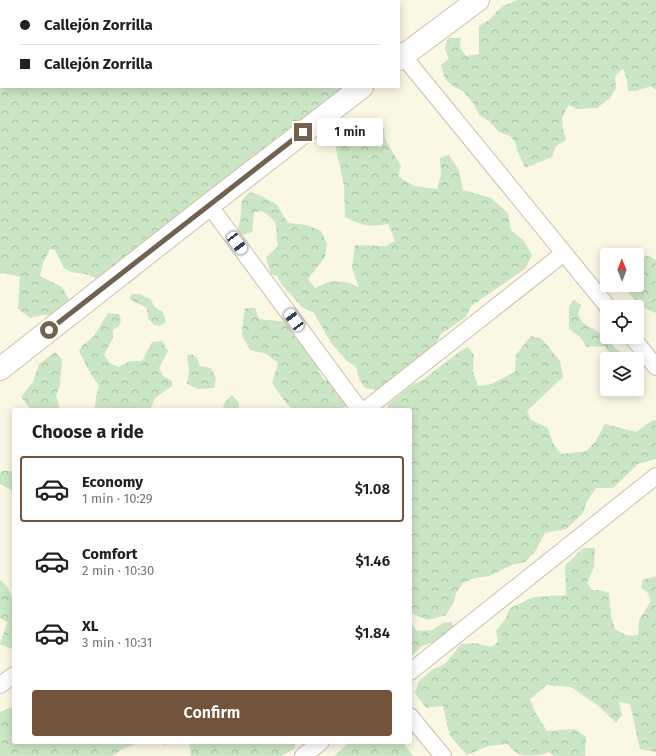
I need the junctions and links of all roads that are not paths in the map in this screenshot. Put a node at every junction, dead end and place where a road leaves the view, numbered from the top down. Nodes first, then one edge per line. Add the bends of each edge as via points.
1 (478, 0) edge
2 (400, 55) edge
3 (361, 88) edge
4 (209, 205) junction
5 (564, 253) junction
6 (602, 300) edge
7 (638, 344) edge
8 (656, 367) edge
9 (0, 369) edge
10 (359, 408) edge
11 (367, 408) edge
12 (656, 476) edge
13 (412, 670) edge
14 (12, 676) edge
15 (0, 685) edge
16 (412, 718) edge
17 (318, 744) edge
18 (303, 756) edge
19 (443, 756) edge

1 - 2 street
2 - 5 street
3 - 4 street
4 - 9 street
4 - 10 street
5 - 6 street
5 - 11 street
7 - 8 street
12 - 13 street
14 - 15 street
16 - 19 street
17 - 18 street

